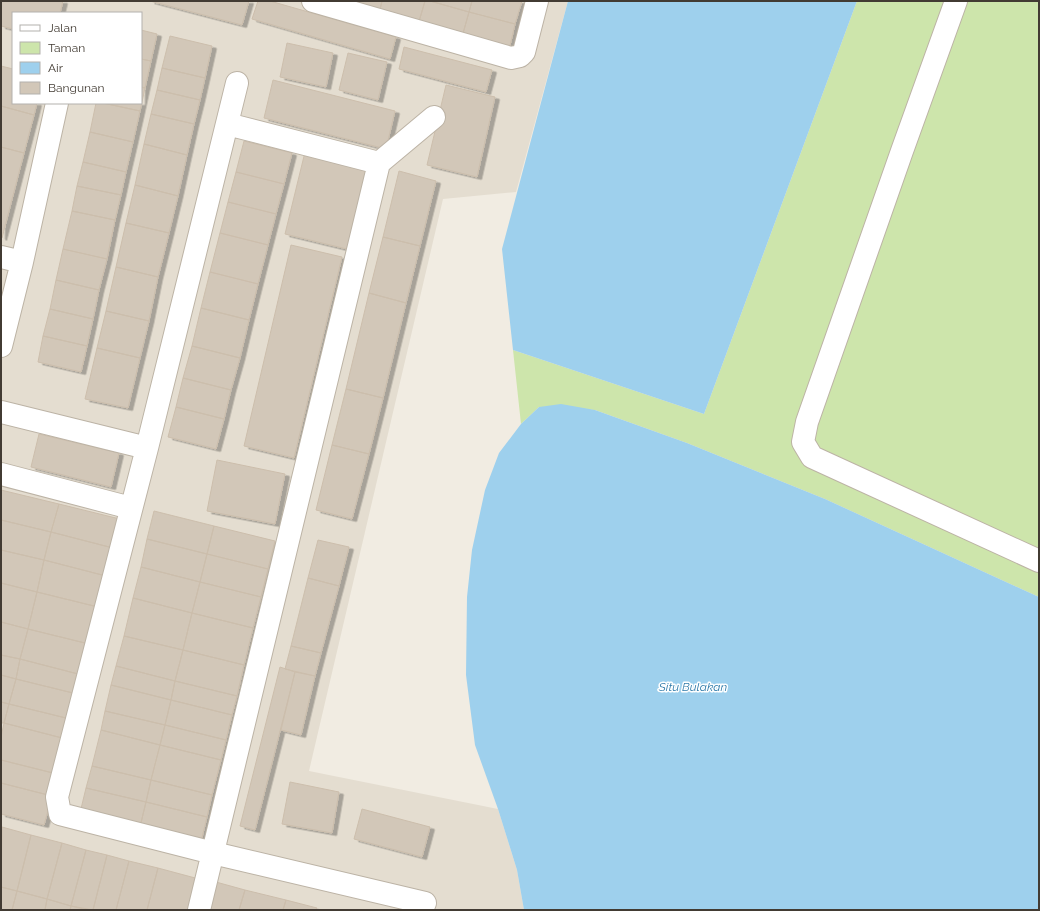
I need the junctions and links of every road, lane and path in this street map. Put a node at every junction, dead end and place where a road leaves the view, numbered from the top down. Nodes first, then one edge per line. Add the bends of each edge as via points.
1 (313, 1) edge
2 (537, 1) edge
3 (956, 1) edge
4 (237, 83) dead end
5 (57, 104) edge
6 (434, 117) dead end
7 (227, 124) junction
8 (379, 163) junction
9 (1, 257) edge
10 (22, 262) junction
11 (1, 346) edge
12 (1, 412) edge
13 (147, 448) junction
14 (1, 474) edge
15 (131, 508) junction
16 (1039, 561) edge
17 (213, 853) junction
18 (425, 902) dead end
19 (199, 910) edge

1 - 2 street via 511,58 524,52
3 - 16 street via 807,422 803,442 812,457
4 - 7 street
5 - 10 street
6 - 8 street
7 - 8 street
7 - 13 street
8 - 17 street
9 - 10 street
10 - 11 street
12 - 13 street
13 - 15 street
14 - 15 street
15 - 17 street via 58,797 60,814
17 - 18 street
17 - 19 street

